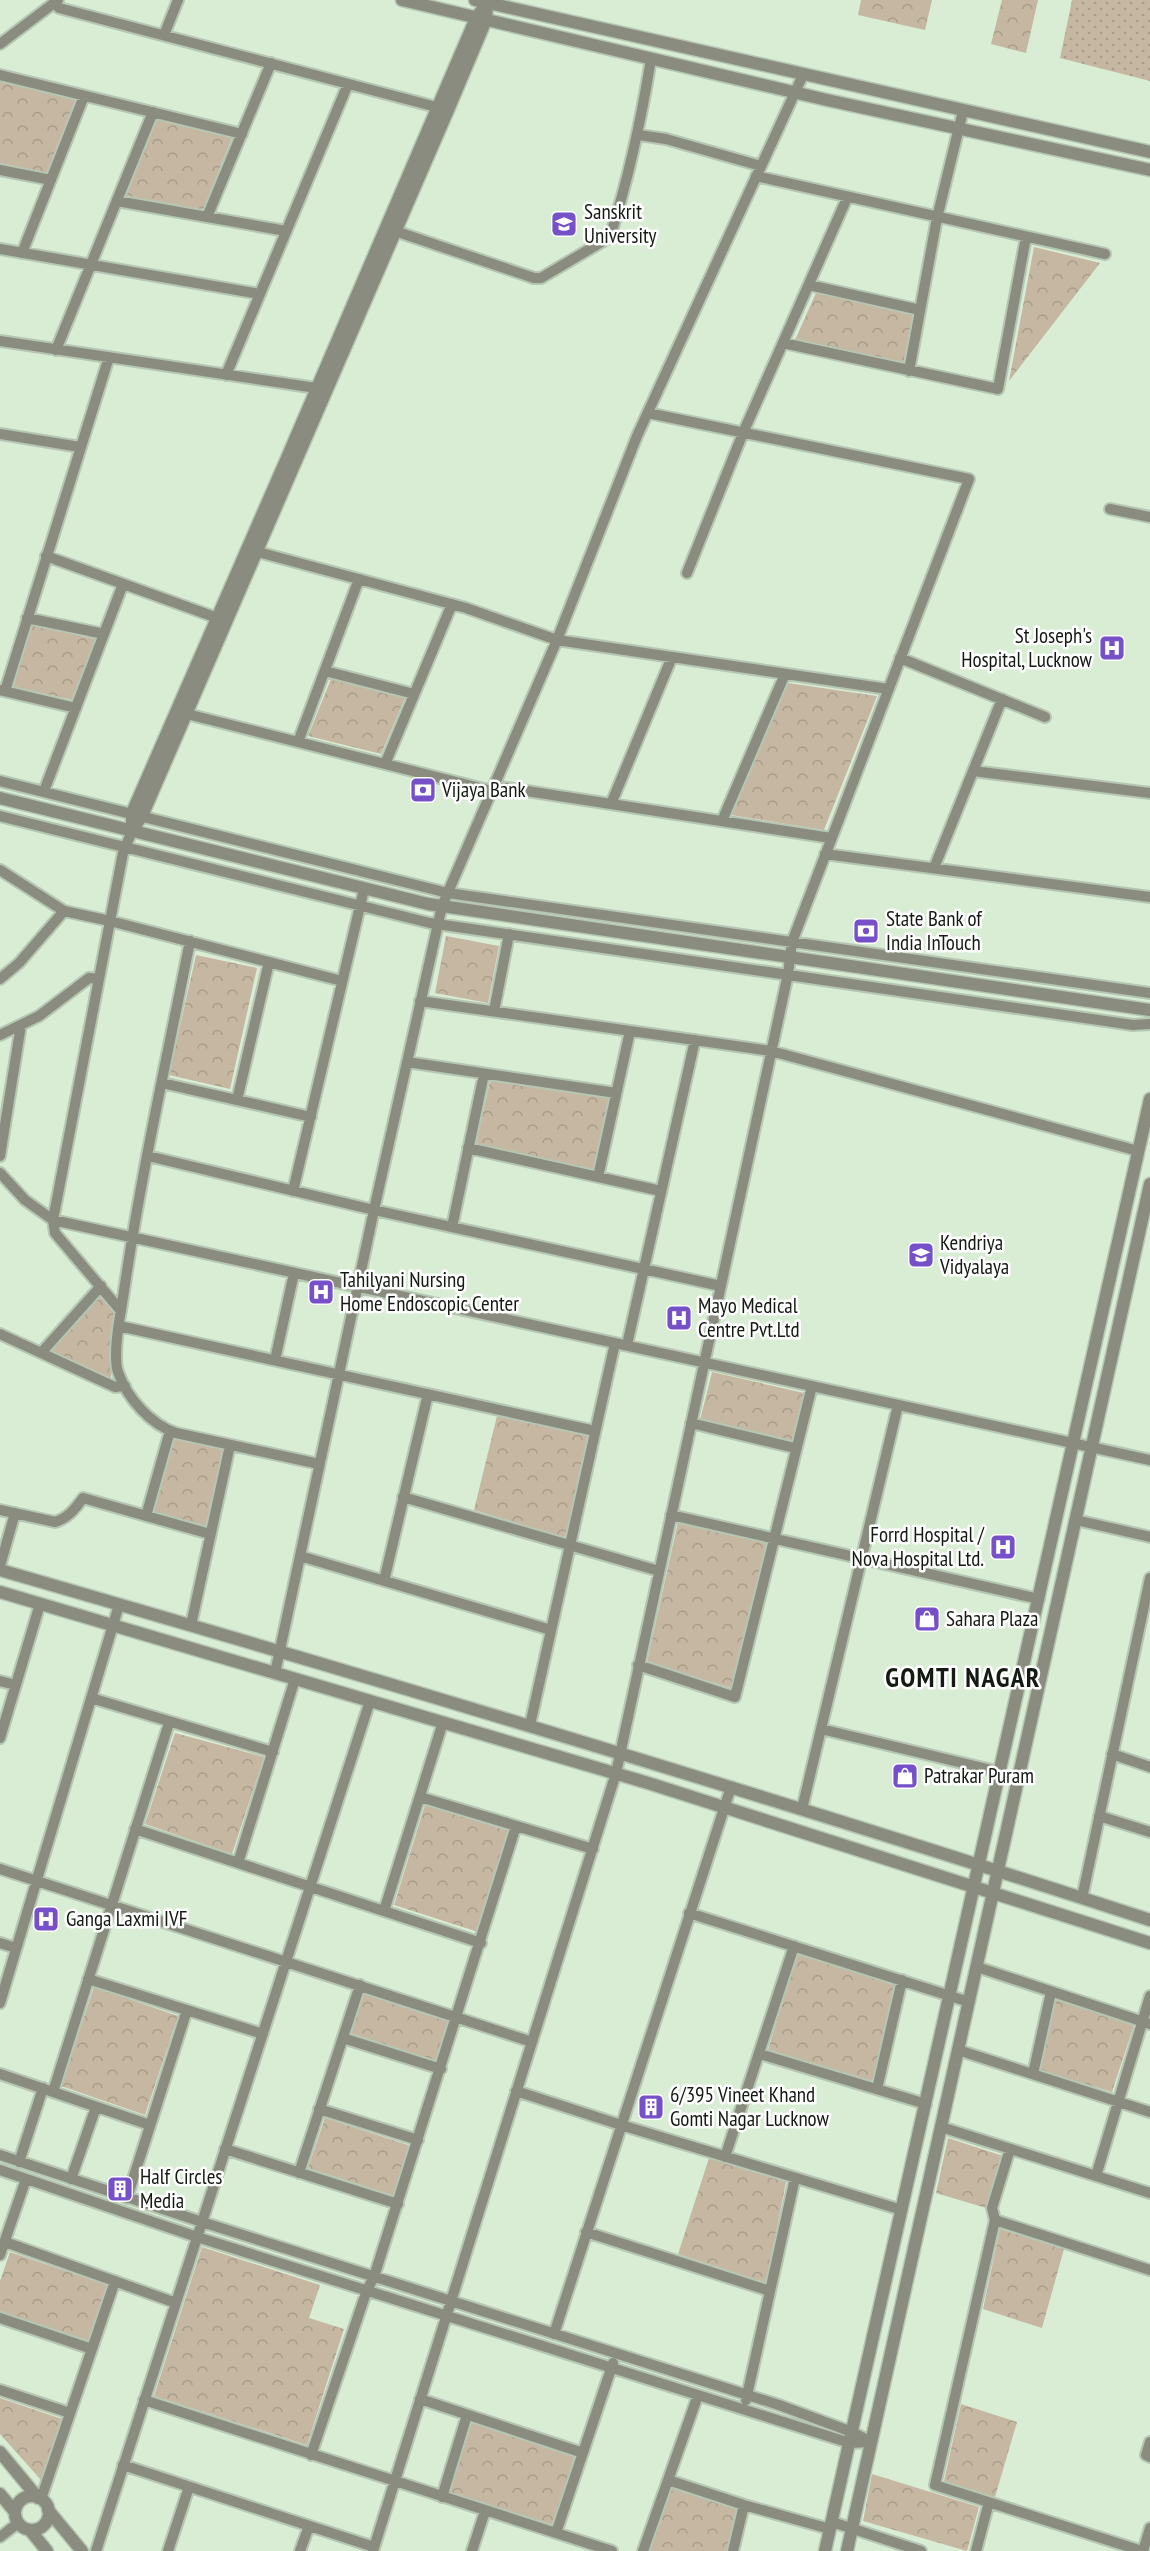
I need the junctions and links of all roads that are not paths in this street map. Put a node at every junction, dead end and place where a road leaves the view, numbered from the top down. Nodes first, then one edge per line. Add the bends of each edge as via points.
1 (178, 0) edge
2 (402, 0) edge
3 (56, 1) edge
4 (481, 1) edge
5 (481, 19) junction
6 (164, 35) junction
7 (0, 45) edge
8 (651, 58) junction
9 (271, 63) junction
10 (0, 75) edge
11 (803, 75) junction
12 (348, 84) junction
13 (795, 92) junction
14 (84, 96) junction
15 (443, 109) junction
16 (963, 111) junction
17 (153, 112) junction
18 (959, 128) junction
19 (242, 134) junction
20 (639, 135) junction
21 (1150, 152) edge
22 (0, 170) edge
23 (1150, 170) edge
24 (759, 171) junction
25 (51, 180) junction
26 (848, 198) junction
27 (117, 201) junction
28 (207, 217) junction
29 (937, 218) junction
30 (286, 231) junction
31 (395, 231) junction
32 (1026, 237) junction
33 (0, 249) edge
34 (22, 252) junction
35 (1105, 254) dead end
36 (90, 264) junction
37 (809, 285) junction
38 (260, 294) junction
39 (920, 310) junction
40 (0, 341) edge
41 (783, 343) junction
42 (56, 350) junction
43 (109, 357) junction
44 (909, 371) junction
45 (226, 375) junction
46 (323, 389) junction
47 (648, 413) junction
48 (743, 433) junction
49 (0, 434) edge
50 (80, 447) junction
51 (1110, 509) dead end
52 (1150, 517) edge
53 (258, 552) junction
54 (46, 556) junction
55 (687, 573) dead end
56 (359, 579) junction
57 (123, 584) junction
58 (452, 604) junction
59 (27, 618) junction
60 (223, 619) junction
61 (104, 634) junction
62 (557, 640) junction
63 (672, 657) junction
64 (900, 658) junction
65 (325, 670) junction
66 (785, 674) junction
67 (888, 689) junction
68 (2, 691) edge
69 (414, 694) junction
70 (1002, 699) junction
71 (76, 708) junction
72 (187, 714) junction
73 (1046, 717) dead end
74 (298, 742) junction
75 (385, 764) junction
76 (973, 771) junction
77 (0, 781) edge
78 (493, 789) junction
79 (44, 792) junction
80 (1150, 793) edge
81 (0, 798) edge
82 (611, 804) junction
83 (137, 814) junction
84 (0, 816) edge
85 (722, 821) junction
86 (132, 831) junction
87 (831, 838) junction
88 (126, 846) junction
89 (825, 854) junction
90 (934, 868) junction
91 (0, 870) edge
92 (364, 889) junction
93 (448, 892) junction
94 (1150, 897) edge
95 (360, 905) junction
96 (442, 906) junction
97 (64, 911) junction
98 (110, 921) junction
99 (438, 924) junction
100 (509, 934) junction
101 (190, 942) junction
102 (792, 942) junction
103 (789, 958) junction
104 (269, 962) junction
105 (788, 974) junction
106 (0, 979) edge
107 (99, 979) junction
108 (342, 981) junction
109 (1150, 993) edge
110 (420, 1000) junction
111 (1150, 1010) edge
112 (494, 1011) junction
113 (1150, 1024) edge
114 (21, 1025) junction
115 (630, 1031) junction
116 (0, 1035) edge
117 (695, 1040) junction
118 (771, 1051) junction
119 (407, 1062) junction
120 (484, 1074) junction
121 (162, 1083) junction
122 (616, 1093) junction
123 (1150, 1099) edge
124 (237, 1100) junction
125 (310, 1117) junction
126 (468, 1148) junction
127 (1138, 1151) junction
128 (0, 1155) edge
129 (148, 1156) junction
130 (0, 1173) edge
131 (598, 1177) junction
132 (1150, 1184) edge
133 (294, 1191) junction
134 (661, 1191) junction
135 (374, 1210) junction
136 (53, 1220) junction
137 (452, 1227) junction
138 (132, 1238) junction
139 (644, 1269) junction
140 (294, 1273) junction
141 (101, 1286) junction
142 (721, 1286) junction
143 (357, 1287) junction
144 (121, 1311) junction
145 (119, 1326) junction
146 (0, 1334) edge
147 (615, 1343) junction
148 (627, 1345) junction
149 (41, 1353) junction
150 (275, 1360) junction
151 (705, 1362) junction
152 (339, 1374) junction
153 (125, 1386) junction
154 (812, 1386) junction
155 (428, 1394) junction
156 (898, 1405) junction
157 (691, 1423) junction
158 (170, 1431) junction
159 (595, 1431) junction
160 (1073, 1443) junction
161 (230, 1445) junction
162 (1092, 1447) junction
163 (795, 1448) junction
164 (1150, 1460) edge
165 (320, 1464) junction
166 (403, 1497) junction
167 (0, 1510) edge
168 (15, 1513) junction
169 (671, 1515) junction
170 (146, 1516) junction
171 (1076, 1520) junction
172 (210, 1534) junction
173 (1150, 1537) edge
174 (775, 1539) junction
175 (570, 1545) junction
176 (300, 1556) junction
177 (861, 1559) junction
178 (0, 1568) edge
179 (659, 1571) junction
180 (1150, 1578) edge
181 (384, 1581) junction
182 (0, 1592) edge
183 (1039, 1599) junction
184 (1148, 1601) edge
185 (40, 1604) junction
186 (119, 1605) junction
187 (113, 1625) junction
188 (191, 1625) junction
189 (551, 1630) junction
190 (280, 1651) junction
191 (638, 1665) junction
192 (275, 1673) junction
193 (296, 1679) junction
194 (0, 1681) edge
195 (16, 1685) junction
196 (91, 1698) junction
197 (370, 1701) junction
198 (443, 1722) junction
199 (169, 1723) junction
200 (530, 1725) junction
201 (821, 1729) junction
202 (0, 1738) edge
203 (273, 1752) junction
204 (619, 1752) junction
205 (1112, 1754) junction
206 (1150, 1767) edge
207 (1000, 1772) junction
208 (616, 1773) junction
209 (731, 1787) junction
210 (420, 1797) junction
211 (724, 1807) junction
212 (802, 1809) junction
213 (1099, 1816) junction
214 (516, 1826) junction
215 (135, 1829) junction
216 (1150, 1832) edge
217 (593, 1849) junction
218 (238, 1863) junction
219 (979, 1865) junction
220 (0, 1869) edge
221 (999, 1872) junction
222 (36, 1881) junction
223 (310, 1887) junction
224 (974, 1887) junction
225 (994, 1893) junction
226 (1082, 1898) junction
227 (112, 1905) junction
228 (384, 1911) junction
229 (689, 1913) junction
230 (1150, 1920) edge
231 (0, 1943) edge
232 (481, 1943) junction
233 (1150, 1943) edge
234 (794, 1946) junction
235 (16, 1948) junction
236 (286, 1961) junction
237 (977, 1967) junction
238 (88, 1979) junction
239 (902, 1980) junction
240 (360, 1985) junction
241 (1051, 1992) junction
242 (950, 1995) junction
243 (1150, 1996) edge
244 (969, 2002) junction
245 (0, 2003) edge
246 (187, 2010) junction
247 (457, 2017) junction
248 (1146, 2022) edge
249 (262, 2034) junction
250 (343, 2038) junction
251 (532, 2042) junction
252 (958, 2050) junction
253 (760, 2054) junction
254 (441, 2069) junction
255 (0, 2074) edge
256 (1033, 2074) junction
257 (877, 2089) junction
258 (48, 2090) junction
259 (516, 2091) junction
260 (1119, 2102) junction
261 (926, 2104) junction
262 (96, 2107) junction
263 (319, 2109) junction
264 (1150, 2112) edge
265 (621, 2125) junction
266 (150, 2126) junction
267 (941, 2127) junction
268 (418, 2140) junction
269 (225, 2149) junction
270 (1010, 2149) junction
271 (0, 2156) edge
272 (725, 2157) junction
273 (18, 2162) junction
274 (0, 2170) edge
275 (299, 2173) junction
276 (1096, 2176) junction
277 (795, 2178) junction
278 (26, 2179) junction
279 (71, 2179) junction
280 (1150, 2193) edge
281 (127, 2198) junction
282 (398, 2204) junction
283 (902, 2210) junction
284 (995, 2220) junction
285 (202, 2222) junction
286 (586, 2232) junction
287 (197, 2237) junction
288 (5, 2242) junction
289 (0, 2255) edge
290 (1150, 2270) edge
291 (374, 2277) junction
292 (115, 2281) junction
293 (367, 2290) junction
294 (770, 2291) junction
295 (450, 2301) junction
296 (176, 2303) junction
297 (446, 2315) junction
298 (0, 2318) edge
299 (554, 2334) junction
300 (92, 2349) junction
301 (616, 2354) junction
302 (611, 2367) junction
303 (0, 2390) edge
304 (698, 2395) junction
305 (747, 2395) junction
306 (420, 2399) junction
307 (144, 2400) junction
308 (744, 2409) junction
309 (70, 2413) junction
310 (467, 2415) junction
311 (851, 2437) junction
312 (870, 2442) junction
313 (1150, 2442) edge
314 (0, 2452) edge
315 (583, 2453) junction
316 (311, 2455) junction
317 (1150, 2457) edge
318 (123, 2465) junction
319 (668, 2480) junction
320 (394, 2482) junction
321 (189, 2487) junction
322 (0, 2494) edge
323 (442, 2497) junction
324 (39, 2498) junction
325 (989, 2502) junction
326 (744, 2505) junction
327 (48, 2510) junction
328 (485, 2511) junction
329 (16, 2518) junction
330 (309, 2526) junction
331 (831, 2526) junction
332 (852, 2527) junction
333 (1150, 2528) edge
334 (30, 2530) junction
335 (556, 2533) junction
336 (0, 2537) edge
337 (373, 2549) edge
338 (173, 2550) edge
339 (47, 2551) edge
340 (82, 2551) edge
341 (96, 2551) edge
342 (300, 2551) edge
343 (471, 2551) edge
344 (612, 2551) edge
345 (643, 2551) edge
346 (733, 2551) edge
347 (825, 2551) edge
348 (847, 2551) edge
349 (921, 2551) edge
350 (976, 2551) edge
351 (1143, 2551) edge

1 - 6 street
2 - 5 street
3 - 6 street via 59,8
3 - 7 street
4 - 5 street
4 - 11 street
5 - 8 street
5 - 15 street
6 - 9 street
8 - 13 street
8 - 20 street
9 - 12 street
9 - 19 street
10 - 14 street
11 - 13 street
11 - 16 street
12 - 15 street
12 - 30 street
13 - 18 street
13 - 24 street
14 - 17 street
14 - 25 street
15 - 31 street
15 - 46 street
16 - 18 street
16 - 21 street
17 - 19 street
17 - 27 street
18 - 23 street
18 - 29 street
19 - 28 street
20 - 24 street
20 - 31 street via 610,237 541,278
22 - 25 street
24 - 26 street
24 - 47 street
25 - 34 street
26 - 29 street
26 - 37 street
27 - 28 street
27 - 36 street
28 - 30 street
29 - 32 street
29 - 39 street
30 - 38 street
31 - 46 street
32 - 35 street
32 - 44 street via 998,389
33 - 34 street
34 - 36 street
36 - 38 street
36 - 42 street
37 - 39 street
37 - 41 street
38 - 45 street
39 - 44 street
40 - 42 street
41 - 44 street
41 - 48 street
42 - 43 street
43 - 45 street
43 - 50 street
45 - 46 street
46 - 53 street
46 - 60 street
47 - 48 street
47 - 62 street
48 - 55 street
48 - 64 street via 969,479
49 - 50 street
50 - 54 street
51 - 52 street
53 - 56 street
53 - 60 street
54 - 57 street
54 - 59 street
56 - 58 street
56 - 65 street
57 - 60 street
57 - 61 street
58 - 62 street
58 - 69 street
59 - 61 street
59 - 68 street
60 - 72 street
60 - 83 street
61 - 71 street
62 - 63 street
62 - 78 street
63 - 66 street
63 - 82 street
64 - 67 street
64 - 70 street
65 - 69 street
65 - 74 street
66 - 67 street
66 - 85 street
67 - 87 street
68 - 71 street
69 - 75 street
70 - 73 street
70 - 76 street
71 - 79 street
72 - 74 street
72 - 83 street
74 - 75 street
75 - 78 street
76 - 80 street
76 - 90 street
77 - 79 street
78 - 82 street
78 - 93 street
79 - 83 street
81 - 86 street
82 - 85 street
83 - 86 street
83 - 93 street
84 - 88 street
85 - 87 street
86 - 88 street
86 - 92 street
87 - 89 street
88 - 95 street
88 - 98 street
89 - 90 street
89 - 102 street
90 - 94 street
91 - 97 street
92 - 95 street
92 - 96 street
93 - 96 street
93 - 102 street
95 - 99 street
95 - 108 street
96 - 99 street
96 - 103 street
97 - 98 street
97 - 106 street
98 - 101 street
98 - 107 street
99 - 100 street
99 - 110 street
100 - 105 street
100 - 112 street
101 - 104 street
101 - 121 street
102 - 103 street
102 - 109 street
103 - 105 street
103 - 111 street
104 - 108 street
104 - 124 street
105 - 113 street via 1133,1025
105 - 118 street
107 - 114 street via 89,978
107 - 136 street
108 - 125 street
110 - 112 street
110 - 119 street
112 - 115 street
114 - 116 street
114 - 128 street
115 - 117 street
115 - 122 street
117 - 118 street
117 - 134 street
118 - 127 street
118 - 142 street
119 - 120 street
119 - 135 street
120 - 122 street
120 - 126 street
121 - 124 street
121 - 129 street
122 - 131 street
123 - 127 street
124 - 125 street
125 - 133 street
126 - 131 street
126 - 137 street
127 - 160 street
129 - 133 street
129 - 138 street
130 - 136 street via 25,1200
131 - 134 street
132 - 162 street
133 - 135 street
134 - 139 street
135 - 137 street
135 - 143 street
136 - 138 street
136 - 141 street via 55,1233
137 - 139 street
138 - 140 street
138 - 144 street
139 - 142 street
139 - 148 street
140 - 143 street
140 - 150 street
141 - 144 street
141 - 149 street
142 - 151 street
143 - 147 street
143 - 152 street
144 - 145 street
145 - 150 street
145 - 153 street via 117,1371
146 - 149 street
147 - 148 street
147 - 159 street
148 - 151 street
149 - 153 street via 115,1387
150 - 152 street
151 - 154 street
151 - 157 street
152 - 155 street
152 - 165 street
153 - 158 street via 142,1410
154 - 156 street
154 - 163 street
155 - 159 street
155 - 166 street
156 - 160 street
156 - 177 street
157 - 163 street
157 - 169 street
158 - 161 street
158 - 170 street
159 - 175 street
160 - 162 street
160 - 183 street
161 - 165 street
161 - 172 street
162 - 164 street
162 - 171 street
163 - 174 street
165 - 176 street
166 - 175 street
166 - 181 street
167 - 168 street
168 - 170 street via 55,1522 74,1510 83,1498
168 - 178 street
169 - 174 street
169 - 179 street
170 - 172 street
171 - 173 street
171 - 221 street
172 - 188 street
174 - 177 street
174 - 191 street via 735,1697
175 - 179 street
175 - 189 street
176 - 181 street
176 - 190 street
177 - 183 street
177 - 201 street
178 - 186 street
179 - 191 street
180 - 184 street
181 - 189 street
182 - 185 street
183 - 207 street
184 - 205 street
185 - 187 street
185 - 195 street
186 - 187 street
186 - 188 street
187 - 192 street
187 - 196 street
188 - 190 street
189 - 200 street
190 - 192 street
190 - 200 street
191 - 204 street
192 - 193 street
193 - 197 street
193 - 203 street
194 - 195 street
195 - 202 street
196 - 199 street
196 - 222 street
197 - 198 street
197 - 223 street
198 - 208 street
198 - 210 street
199 - 203 street
199 - 215 street
200 - 204 street
201 - 207 street
201 - 212 street
203 - 218 street
204 - 208 street
204 - 209 street
205 - 206 street
205 - 213 street
207 - 219 street
208 - 211 street
208 - 217 street
209 - 211 street
209 - 212 street
210 - 214 street
210 - 228 street
211 - 224 street
211 - 229 street
212 - 219 street
213 - 216 street
213 - 226 street
214 - 217 street
214 - 232 street
215 - 218 street
215 - 227 street
217 - 251 street
218 - 223 street
219 - 221 street
219 - 224 street
220 - 222 street
221 - 225 street
221 - 226 street
222 - 227 street
222 - 235 street
223 - 228 street
223 - 236 street
224 - 225 street
224 - 242 street
225 - 233 street
225 - 237 street
226 - 230 street
227 - 236 street
227 - 238 street
228 - 232 street
229 - 234 street
229 - 265 street
231 - 235 street
232 - 247 street
234 - 239 street
234 - 253 street
235 - 245 street
236 - 240 street
236 - 249 street
237 - 241 street
237 - 244 street
238 - 246 street
238 - 258 street
239 - 242 street
239 - 257 street
240 - 247 street
240 - 250 street
241 - 248 street
241 - 256 street
242 - 244 street
242 - 261 street
243 - 248 street
244 - 252 street
246 - 249 street
246 - 266 street
247 - 251 street
247 - 254 street
248 - 260 street
249 - 269 street
250 - 254 street
250 - 263 street
251 - 259 street
252 - 256 street
252 - 267 street
253 - 257 street
253 - 272 street
254 - 268 street
255 - 258 street
256 - 260 street
257 - 261 street
258 - 262 street
258 - 273 street
259 - 265 street
259 - 295 street
260 - 264 street
260 - 276 street
261 - 283 street
262 - 266 street
262 - 279 street
263 - 268 street
263 - 275 street
265 - 272 street
265 - 286 street
266 - 281 street
267 - 270 street
267 - 312 street
268 - 282 street
269 - 275 street
269 - 285 street
270 - 276 street
270 - 284 street via 992,2208
271 - 273 street
272 - 277 street
273 - 279 street
274 - 278 street
275 - 282 street
276 - 280 street
277 - 283 street
277 - 294 street
278 - 287 street
278 - 288 street
279 - 281 street
281 - 285 street
282 - 291 street
283 - 311 street
284 - 290 street
284 - 325 street via 935,2485
285 - 287 street
285 - 291 street
286 - 294 street
286 - 299 street
287 - 293 street
287 - 296 street
288 - 289 street
288 - 292 street
291 - 293 street
291 - 295 street
292 - 296 street
292 - 300 street
293 - 297 street
293 - 316 street
294 - 305 street
295 - 297 street
295 - 299 street
296 - 307 street
297 - 302 street
297 - 306 street
298 - 300 street
299 - 301 street
300 - 309 street
301 - 302 street
301 - 305 street
302 - 304 street
302 - 315 street
303 - 309 street
304 - 308 street
304 - 319 street
305 - 308 street
305 - 311 street
306 - 310 street
306 - 320 street
307 - 316 street
307 - 318 street
308 - 311 street
309 - 324 street
310 - 315 street
310 - 323 street
311 - 312 street
311 - 331 street
312 - 332 street
313 - 317 street via 1146,2456
314 - 324 street
315 - 335 street
316 - 320 street
318 - 321 street
318 - 341 street
319 - 326 street
319 - 345 street
320 - 323 street
320 - 337 street
321 - 330 street
321 - 338 street
322 - 329 street
323 - 328 street
324 - 327 street
324 - 329 street via 22,2499
325 - 350 street
325 - 351 street
326 - 331 street
326 - 346 street
327 - 334 street via 44,2525
327 - 340 street
328 - 335 street
328 - 343 street
329 - 334 street
329 - 336 street
330 - 337 street
330 - 342 street
331 - 332 street
331 - 347 street
332 - 348 street
332 - 349 street
333 - 351 street
334 - 339 street
335 - 344 street

